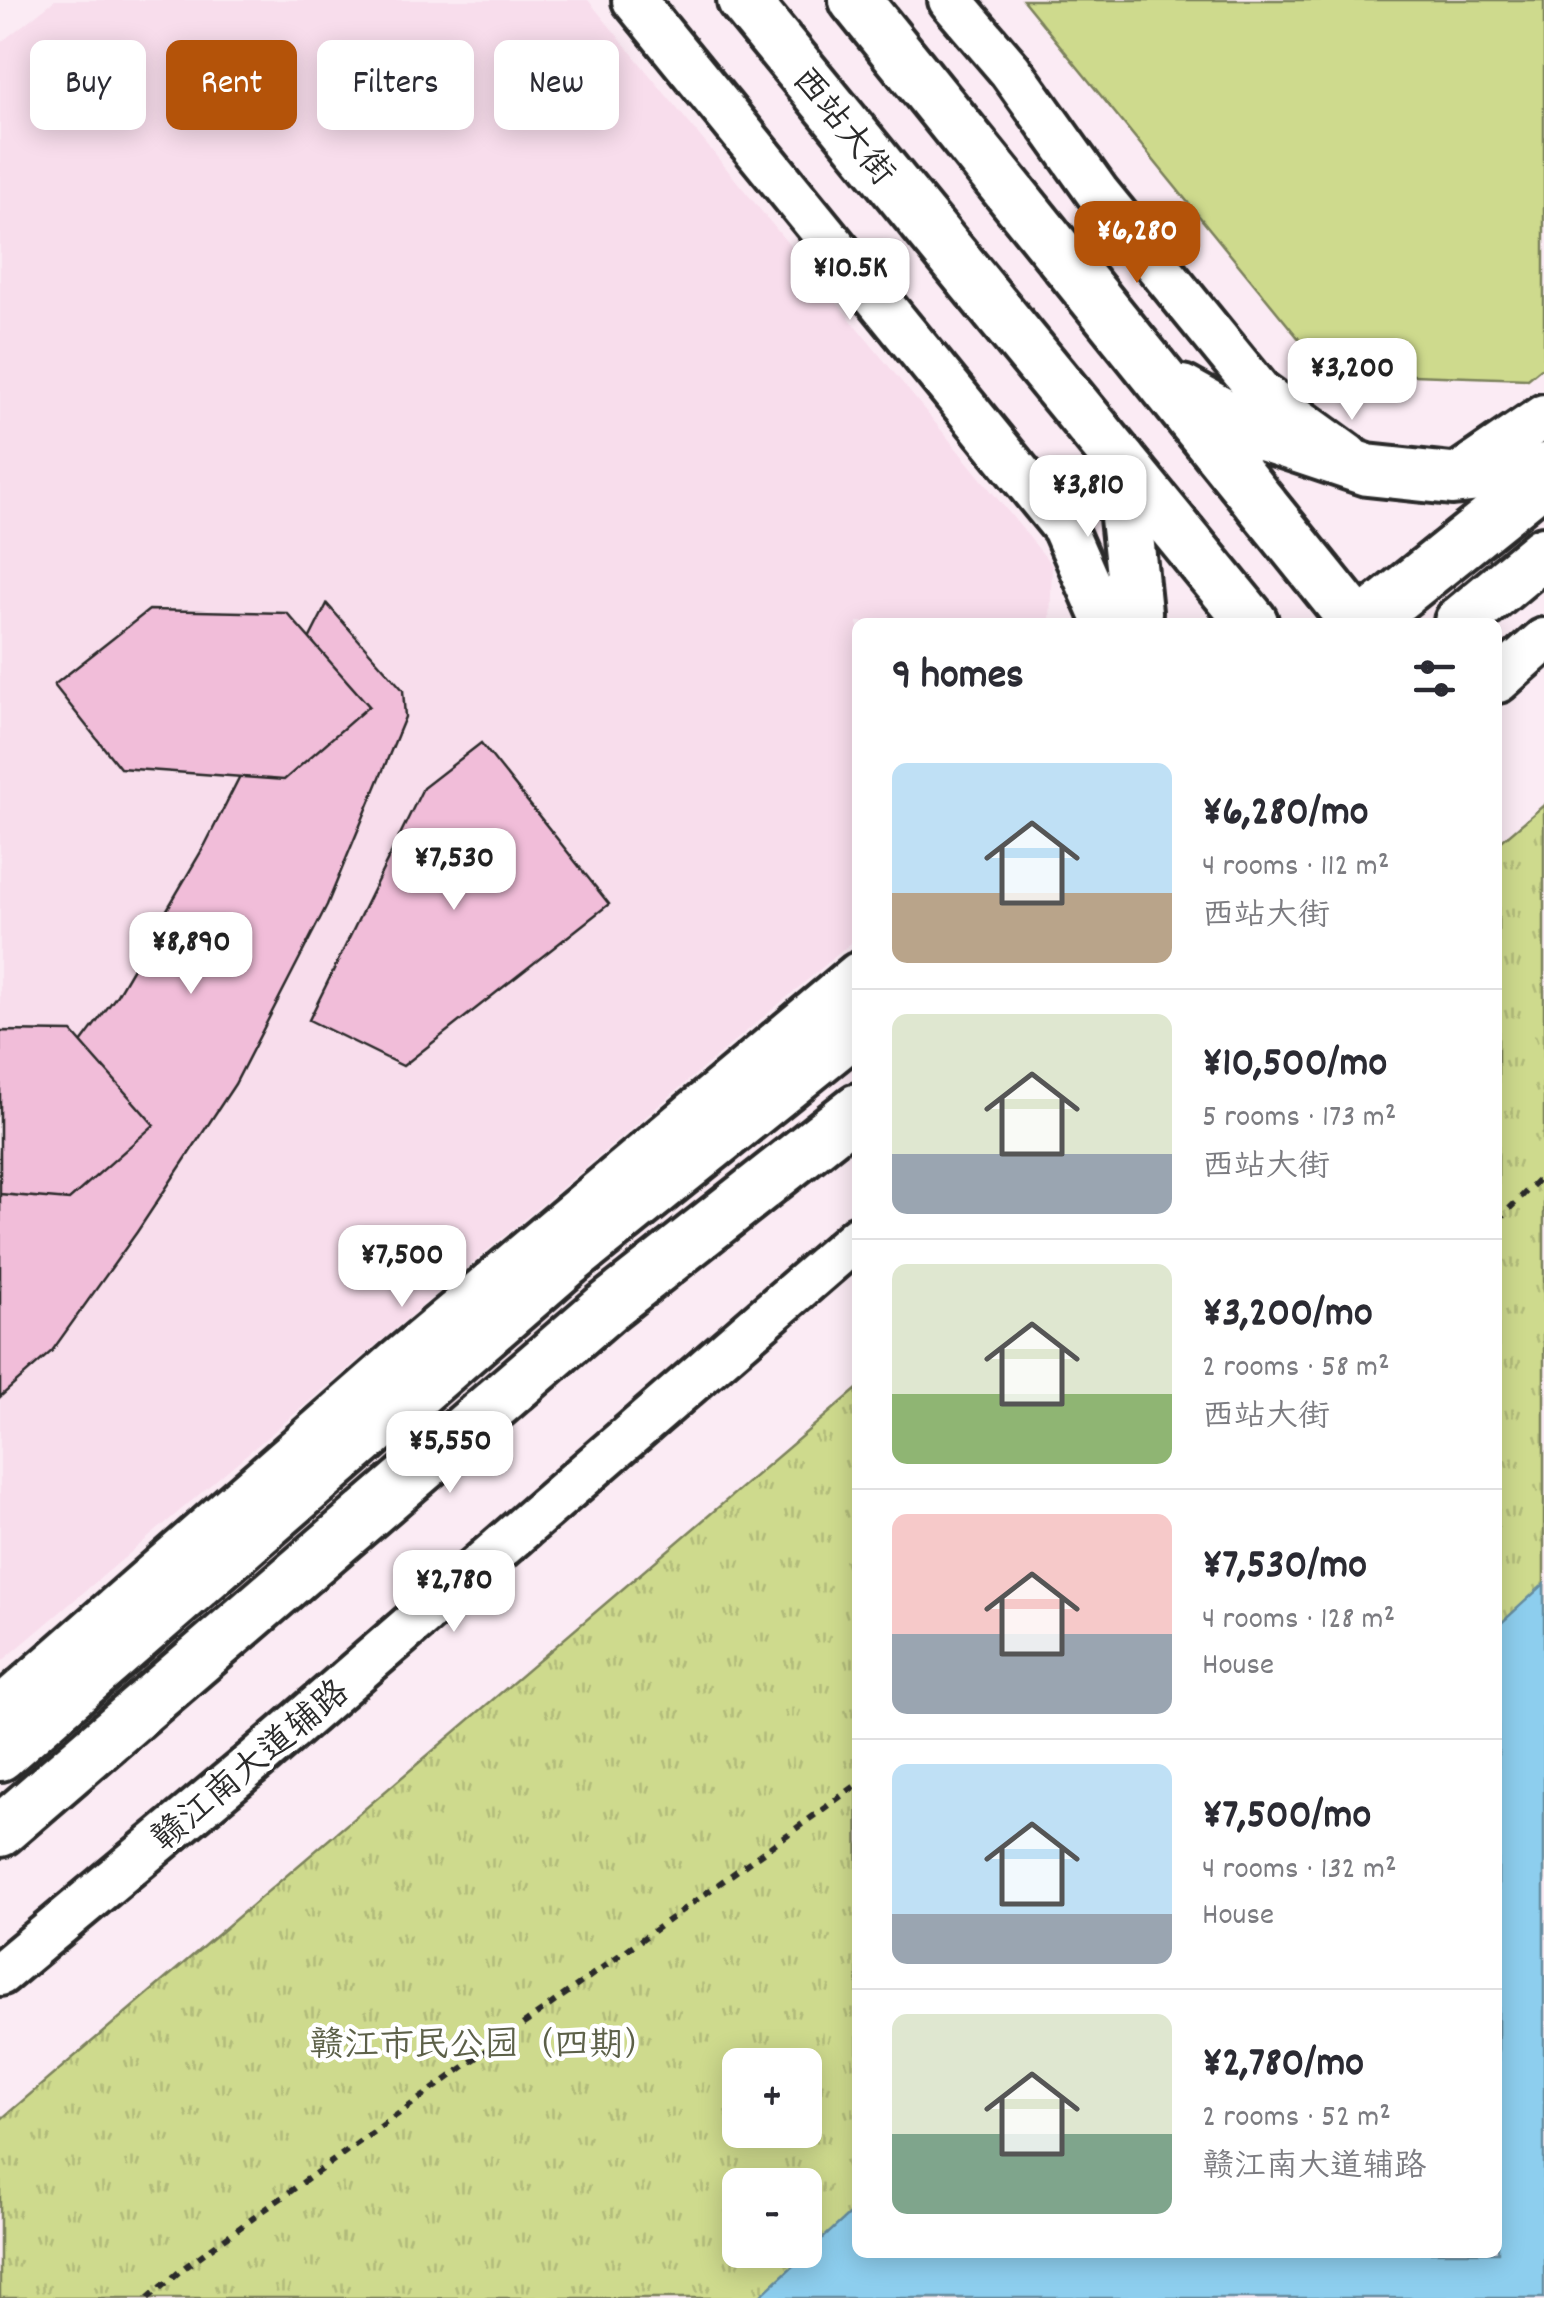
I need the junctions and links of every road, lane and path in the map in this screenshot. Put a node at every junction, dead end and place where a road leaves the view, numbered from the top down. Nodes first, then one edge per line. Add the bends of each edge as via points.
1 (634, 0) edge
2 (742, 0) edge
3 (855, 0) edge
4 (950, 0) edge
5 (1161, 380) junction
6 (1544, 416) edge
7 (1120, 461) junction
8 (1544, 469) edge
9 (1367, 470) junction
10 (1544, 478) edge
11 (1452, 480) junction
12 (1544, 552) edge
13 (1103, 618) edge
14 (1135, 618) edge
15 (1249, 618) edge
16 (1353, 618) edge
17 (1369, 618) edge
18 (1465, 618) edge
19 (1544, 640) edge
20 (1502, 677) edge
21 (852, 979) edge
22 (852, 1032) edge
23 (852, 1114) edge
24 (1544, 1174) edge
25 (1502, 1216) edge
26 (852, 1242) edge
27 (0, 1709) edge
28 (0, 1755) edge
29 (852, 1788) edge
30 (0, 1832) edge
31 (0, 1974) edge
32 (148, 2298) edge

1 - 13 street via 1064,528
2 - 7 main road, 西站大街
3 - 5 main road
4 - 9 street via 1260,392
5 - 9 main road via 1258,434
5 - 16 main road
6 - 11 street
7 - 14 main road
7 - 15 main road, 西站大街
8 - 11 main road
9 - 11 main road
10 - 17 main road
12 - 18 main road
19 - 20 street
21 - 27 street via 396,1362
22 - 28 main road via 568,1261
23 - 30 main road via 606,1308
24 - 25 path
26 - 31 street, 赣江南大道辅路
29 - 32 path

